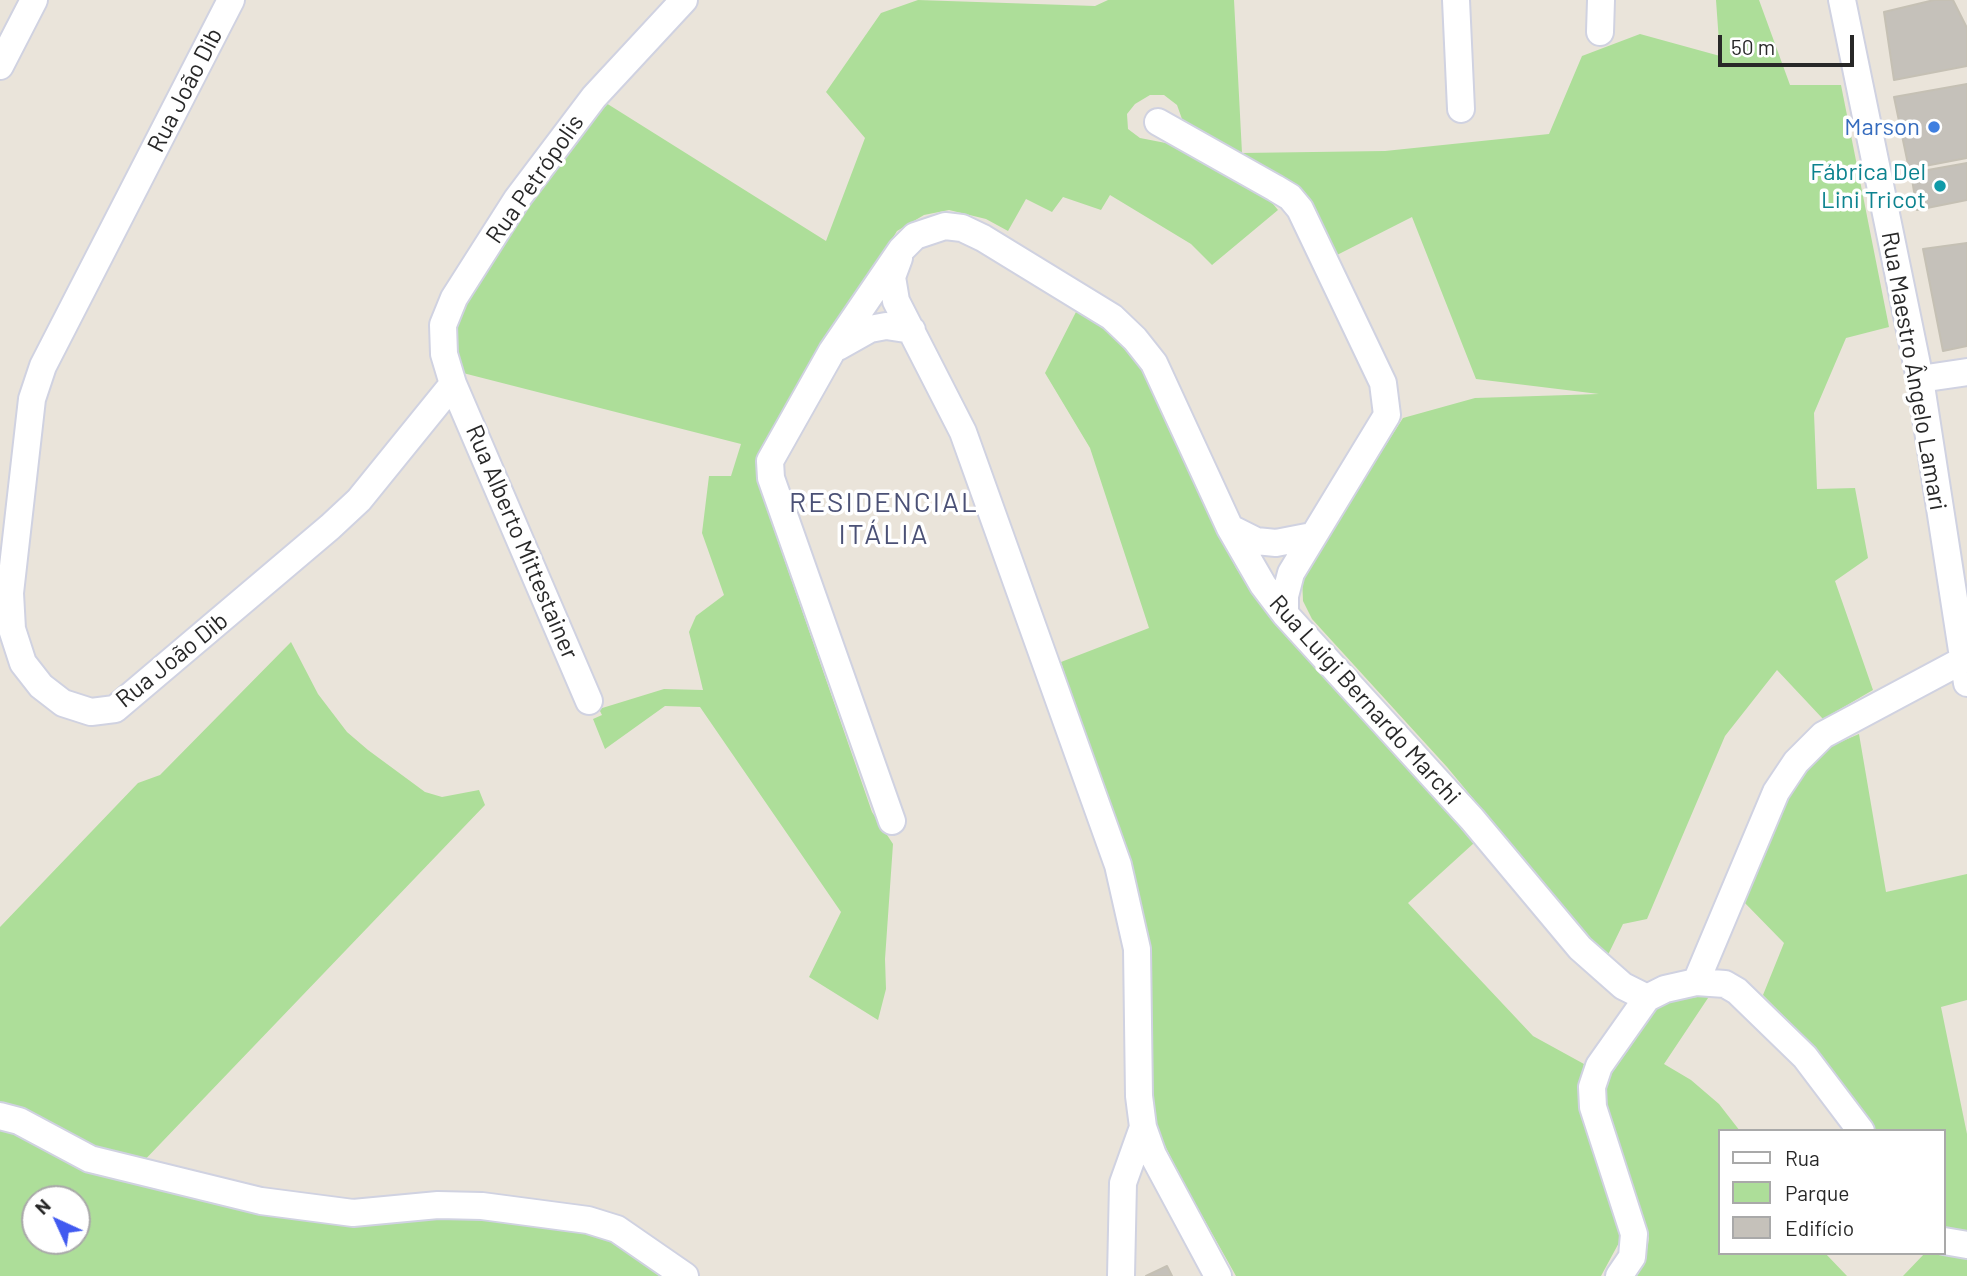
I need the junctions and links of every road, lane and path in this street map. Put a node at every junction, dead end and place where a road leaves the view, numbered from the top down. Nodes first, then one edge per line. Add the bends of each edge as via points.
1 (34, 0) edge
2 (232, 0) edge
3 (684, 0) edge
4 (1456, 0) edge
5 (1601, 0) edge
6 (1842, 0) edge
7 (1600, 32) dead end
8 (0, 66) edge
9 (1461, 109) dead end
10 (1157, 122) dead end
11 (901, 250) junction
12 (912, 330) junction
13 (832, 351) junction
14 (1967, 372) edge
15 (1920, 379) junction
16 (453, 384) junction
17 (1230, 528) junction
18 (1312, 536) junction
19 (1285, 614) junction
20 (1966, 667) edge
21 (589, 701) dead end
22 (892, 821) dead end
23 (1696, 982) junction
24 (1647, 998) junction
25 (0, 1116) edge
26 (1143, 1127) junction
27 (1859, 1129) edge
28 (1946, 1241) edge
29 (1967, 1245) edge
30 (685, 1276) edge
31 (1121, 1276) edge
32 (1219, 1276) edge
33 (1619, 1276) edge

1 - 8 street
2 - 16 street, Rua João Dib via 43,366 32,399 9,593 12,629 23,663 41,686 63,703 91,712 116,709 330,527 359,499
3 - 16 street, Rua Petrópolis via 594,97 517,199 454,299 443,325 444,354
4 - 9 street
5 - 7 street
6 - 15 street, Rua Maestro Ângelo Lamari
10 - 18 street via 1295,203 1383,383 1387,415
11 - 12 street via 892,289
11 - 13 street, Rua Luigi Bernardo Marchi
11 - 17 street, Rua Luigi Bernardo Marchi via 915,236 930,230 962,228 1112,317 1154,363
12 - 13 street via 870,329
12 - 26 street via 963,432 1118,865 1137,949
13 - 22 street, Rua Luigi Bernardo Marchi via 778,442 770,461 771,478
14 - 15 street
15 - 20 street, Rua Maestro Ângelo Lamari
16 - 21 street, Rua Alberto Mittestainer
17 - 18 street via 1256,541 1276,543
17 - 19 street, Rua Luigi Bernardo Marchi
18 - 19 street via 1292,573
19 - 24 street, Rua Luigi Bernardo Marchi via 1472,819 1580,948 1623,986
20 - 23 street via 1823,735 1796,762 1776,792
23 - 24 street
23 - 27 street via 1725,984 1752,1002 1805,1057
24 - 33 street via 1599,1066 1592,1087 1593,1107 1634,1234 1632,1257
25 - 30 street via 19,1121 90,1159 261,1201 353,1213 482,1206 588,1220 617,1229
26 - 31 street via 1123,1183
26 - 32 street via 1153,1155
28 - 29 street

